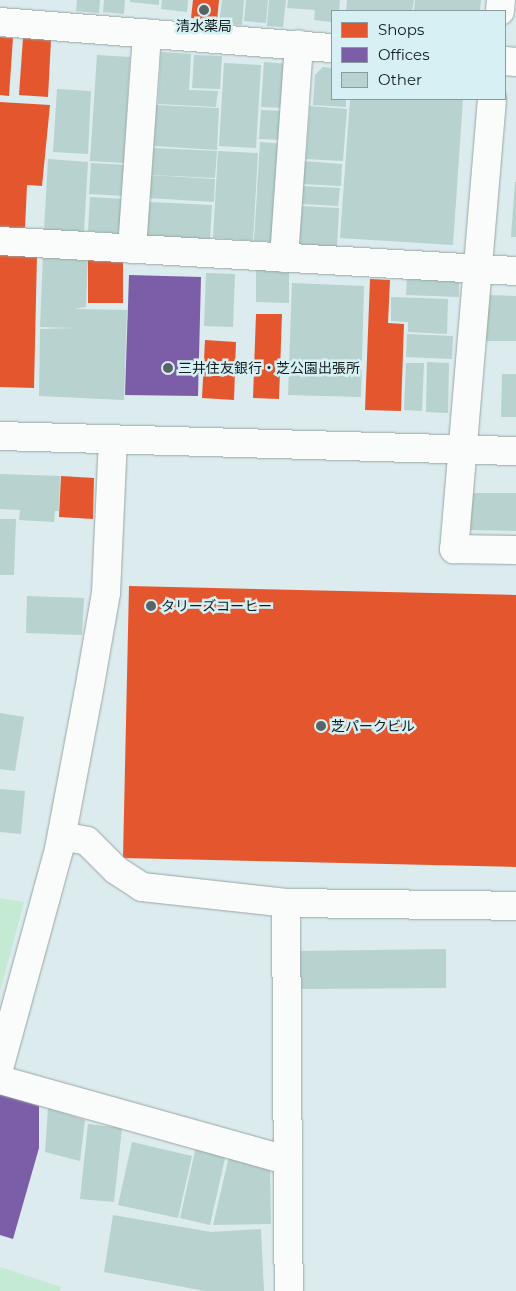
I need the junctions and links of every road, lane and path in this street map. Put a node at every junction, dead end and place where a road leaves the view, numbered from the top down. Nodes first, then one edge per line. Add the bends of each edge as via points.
1 (0, 22) edge
2 (147, 34) junction
3 (299, 45) junction
4 (331, 48) edge
5 (492, 100) edge
6 (0, 241) edge
7 (132, 249) junction
8 (284, 258) junction
9 (477, 268) junction
10 (516, 271) edge
11 (0, 436) edge
12 (114, 439) junction
13 (460, 449) junction
14 (516, 450) edge
15 (516, 550) edge
16 (62, 836) junction
17 (286, 903) junction
18 (516, 906) edge
19 (0, 1065) edge
20 (0, 1080) edge
21 (287, 1160) junction
22 (289, 1291) edge

1 - 2 street
2 - 3 street
2 - 7 street
3 - 4 street
3 - 8 street
5 - 9 street
6 - 7 street
7 - 8 street
8 - 9 street
9 - 10 street
9 - 13 street
11 - 12 street
12 - 13 street
12 - 16 street via 106,592
13 - 14 street
13 - 15 street via 454,548
16 - 17 street via 87,841 116,870 142,887
16 - 19 street
17 - 18 street
17 - 21 street
20 - 21 street
21 - 22 street

